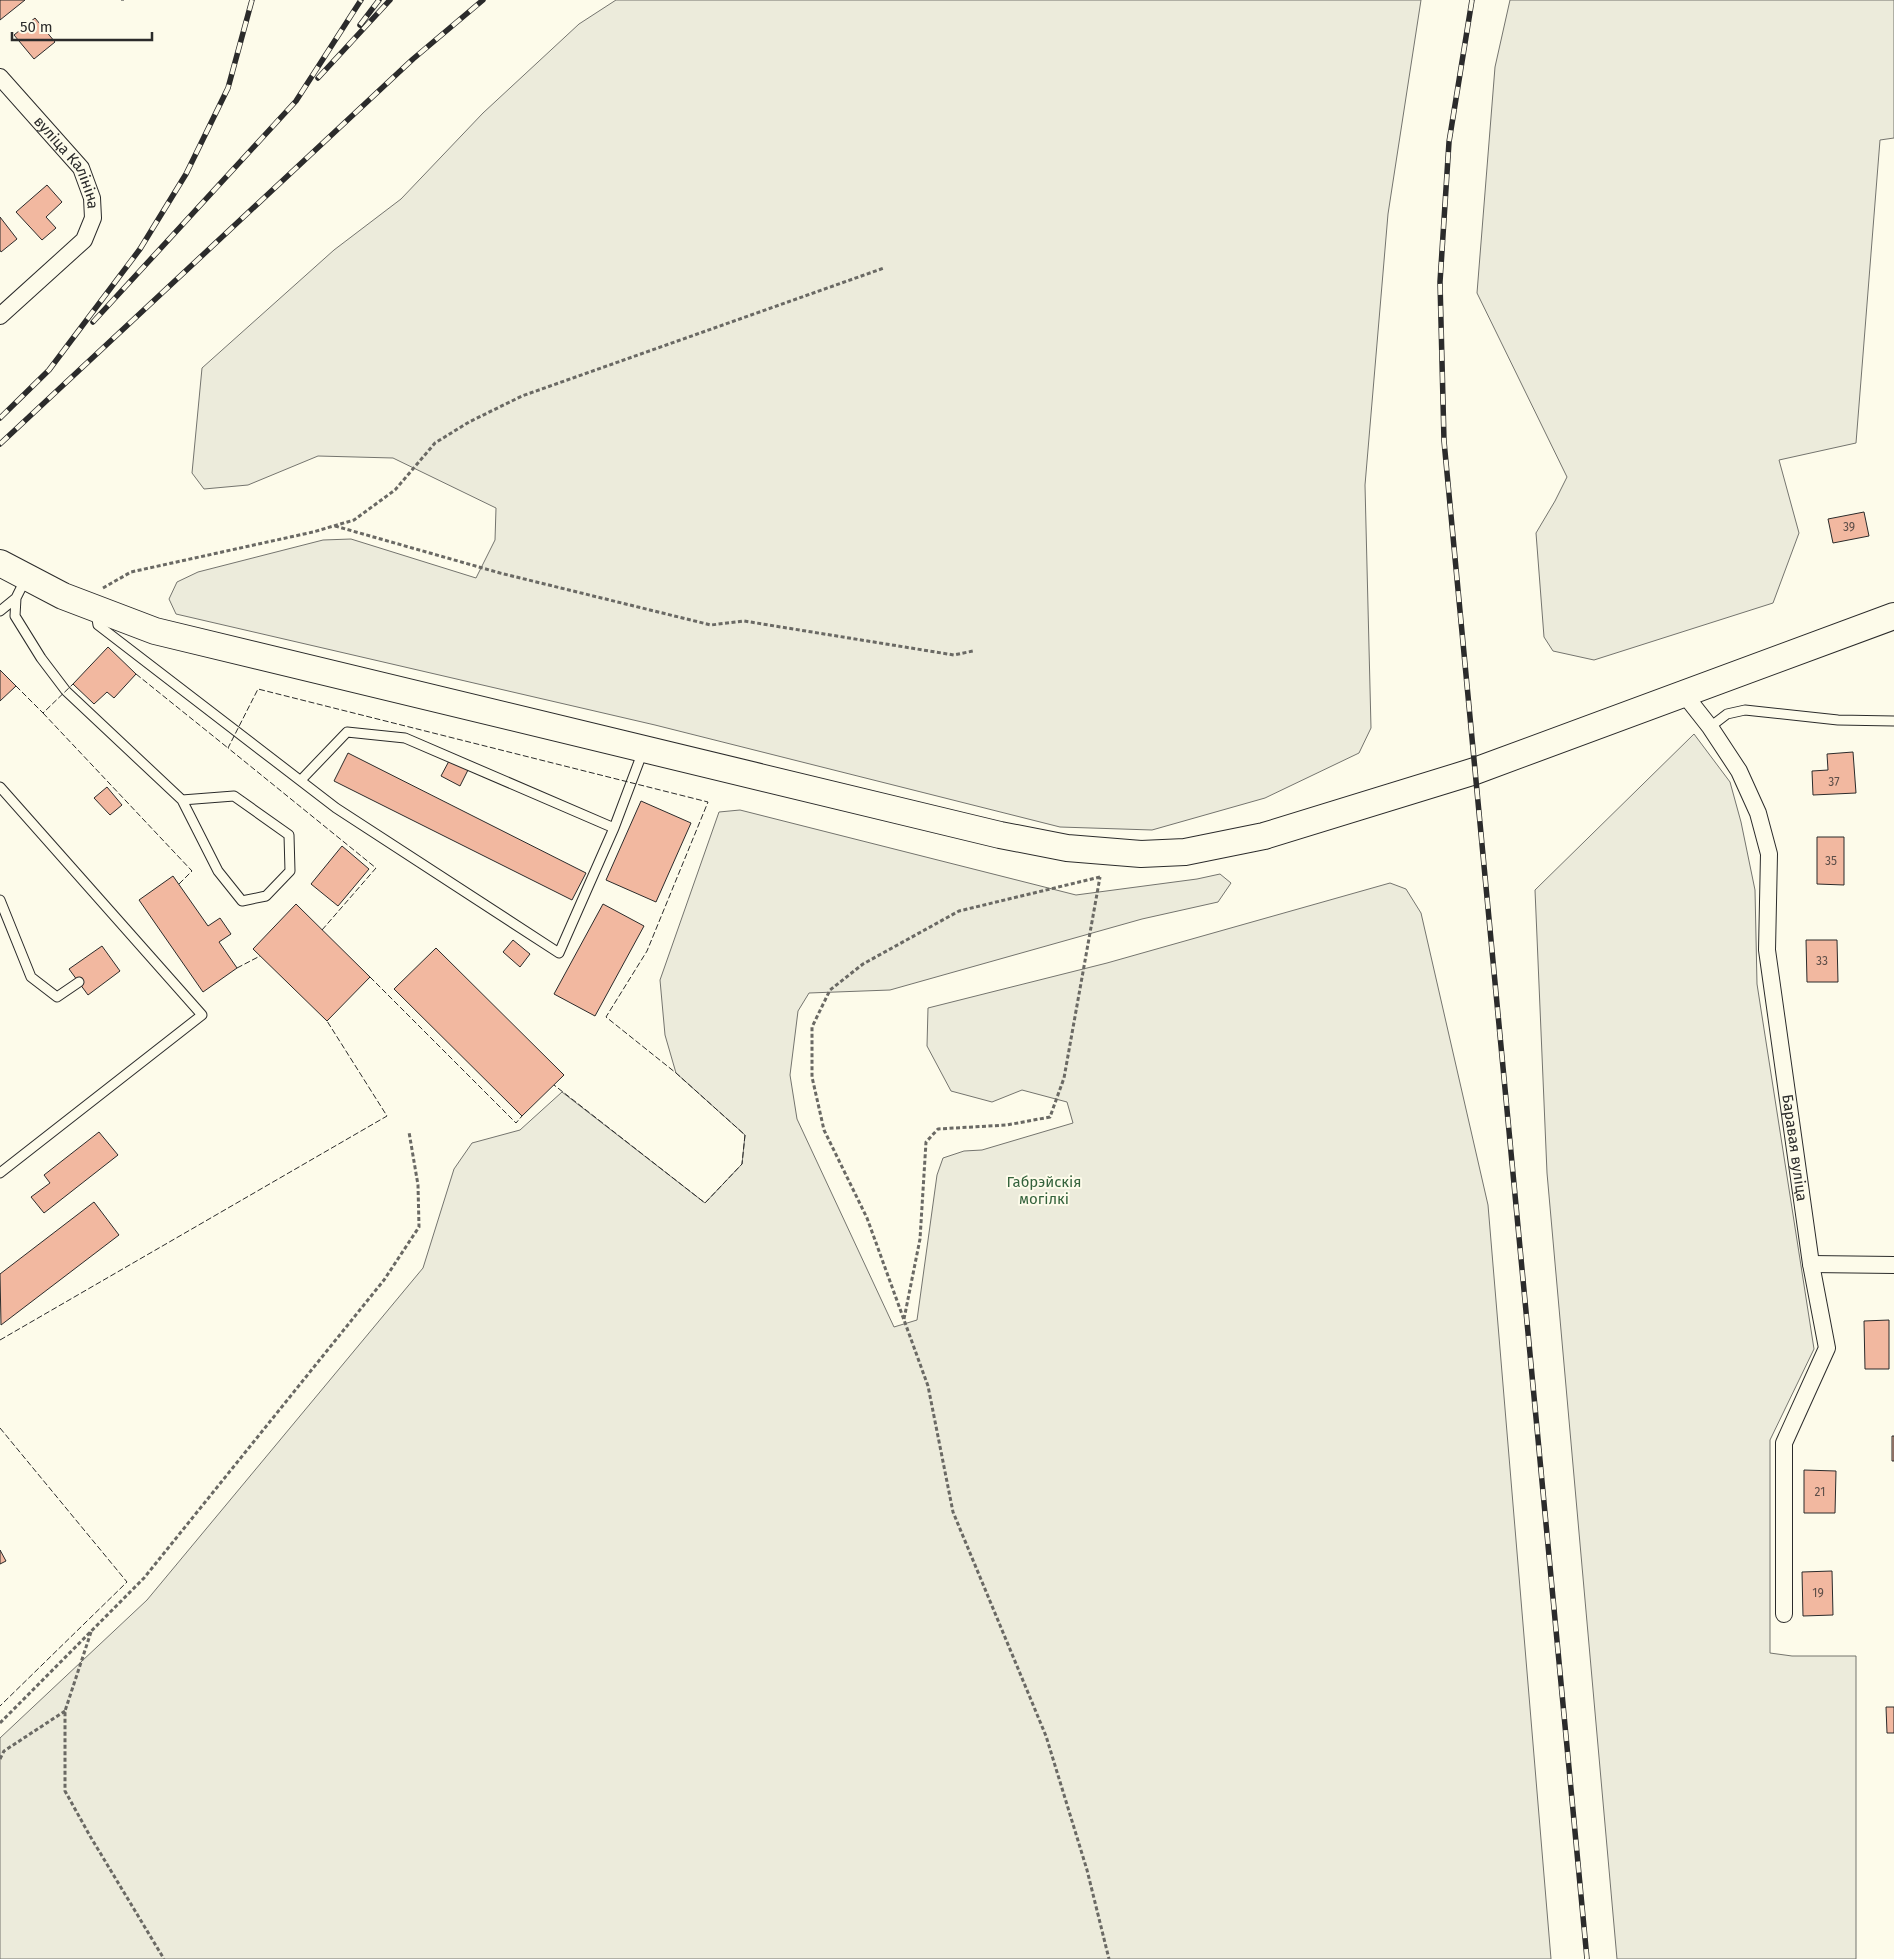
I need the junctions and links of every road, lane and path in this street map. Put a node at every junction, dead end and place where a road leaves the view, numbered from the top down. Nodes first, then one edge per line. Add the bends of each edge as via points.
1 (0, 77) edge
2 (884, 268) dead end
3 (0, 316) edge
4 (334, 526) junction
5 (0, 563) edge
6 (21, 588) junction
7 (95, 608) junction
8 (0, 611) edge
9 (1894, 616) edge
10 (973, 651) dead end
11 (1684, 694) junction
12 (1894, 721) edge
13 (1710, 726) junction
14 (643, 750) junction
15 (301, 780) junction
16 (0, 787) edge
17 (182, 800) junction
18 (614, 828) junction
19 (1106, 852) junction
20 (1100, 877) junction
21 (0, 900) edge
22 (79, 982) dead end
23 (409, 1132) dead end
24 (0, 1173) edge
25 (1811, 1264) junction
26 (1894, 1265) edge
27 (904, 1320) junction
28 (1784, 1614) dead end
29 (91, 1631) junction
30 (65, 1711) junction
31 (0, 1723) edge
32 (0, 1759) edge
33 (164, 1959) edge
34 (1109, 1959) edge

1 - 3 street, вуліца Калініна via 81,168 92,198 93,218 84,240
2 - 4 path via 522,396 435,443 395,490 354,520
4 - 7 path via 131,572 103,588
4 - 10 path via 500,573 710,625 744,620 954,655
5 - 6 main road
6 - 7 main road
6 - 8 lane
6 - 17 lane via 15,616 66,691
7 - 14 main road via 155,631
7 - 15 lane via 98,625
9 - 11 main road
11 - 13 street, Баравая вуліца
11 - 19 main road via 1475,771 1264,836 1184,852
12 - 13 lane via 1838,720 1745,710 1726,714
13 - 25 street, Баравая вуліца via 1739,771 1758,813 1769,854 1767,950
14 - 18 lane
14 - 19 main road via 1000,835
15 - 18 lane via 347,732 406,738
15 - 18 lane via 336,808 559,953
16 - 24 lane via 202,1015
17 - 17 lane via 218,871 242,901 266,896 290,871 289,835 234,796
19 - 20 path
20 - 27 path via 1064,1078 1050,1117 1006,1125 938,1129 926,1142 920,1239
20 - 27 path via 959,912 863,964 830,990 812,1027 812,1077 824,1130 867,1218
21 - 22 lane via 31,977 57,997
23 - 29 path via 418,1185 419,1227 384,1280 144,1578
25 - 26 street
25 - 28 street, Баравая вуліца via 1827,1348 1784,1443
27 - 34 path via 928,1386 953,1512 1046,1736 1087,1870
29 - 30 path
29 - 31 path
30 - 32 path via 4,1751
30 - 33 path via 65,1791

